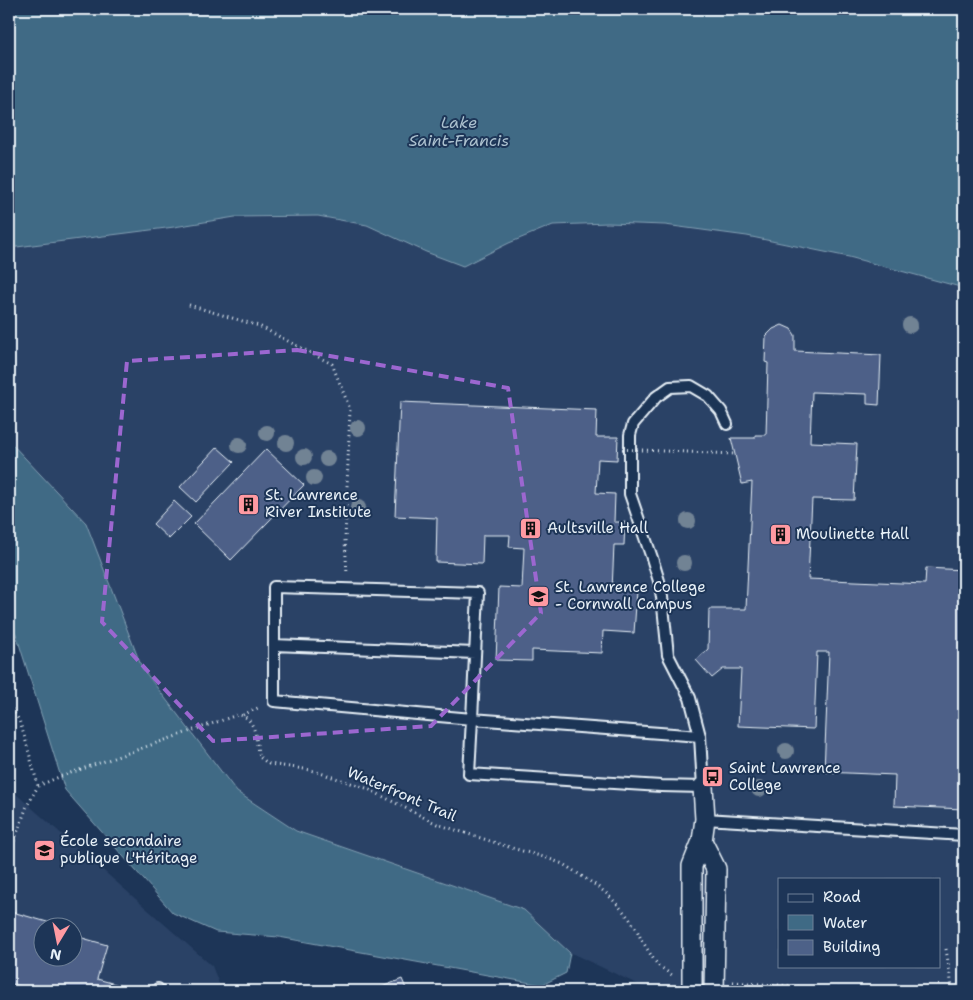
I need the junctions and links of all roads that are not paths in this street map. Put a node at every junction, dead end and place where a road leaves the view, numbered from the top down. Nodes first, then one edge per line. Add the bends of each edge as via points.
1 (727, 424) dead end
2 (274, 646) junction
3 (475, 653) junction
4 (472, 719) junction
5 (700, 736) junction
6 (704, 787) junction
7 (705, 819) junction
8 (964, 835) edge
9 (702, 841) junction
10 (692, 985) edge
11 (714, 986) edge

1 - 5 lane via 708,396 691,386 670,387 656,397 633,424 630,435 630,494 659,581 668,655 690,698
2 - 3 lane
2 - 3 lane via 274,587 478,593
2 - 4 lane via 274,701
3 - 4 lane
4 - 5 lane
4 - 6 lane via 469,774
5 - 6 lane
6 - 7 street
7 - 8 lane
7 - 9 street
9 - 10 street via 692,866
9 - 11 street via 716,869

